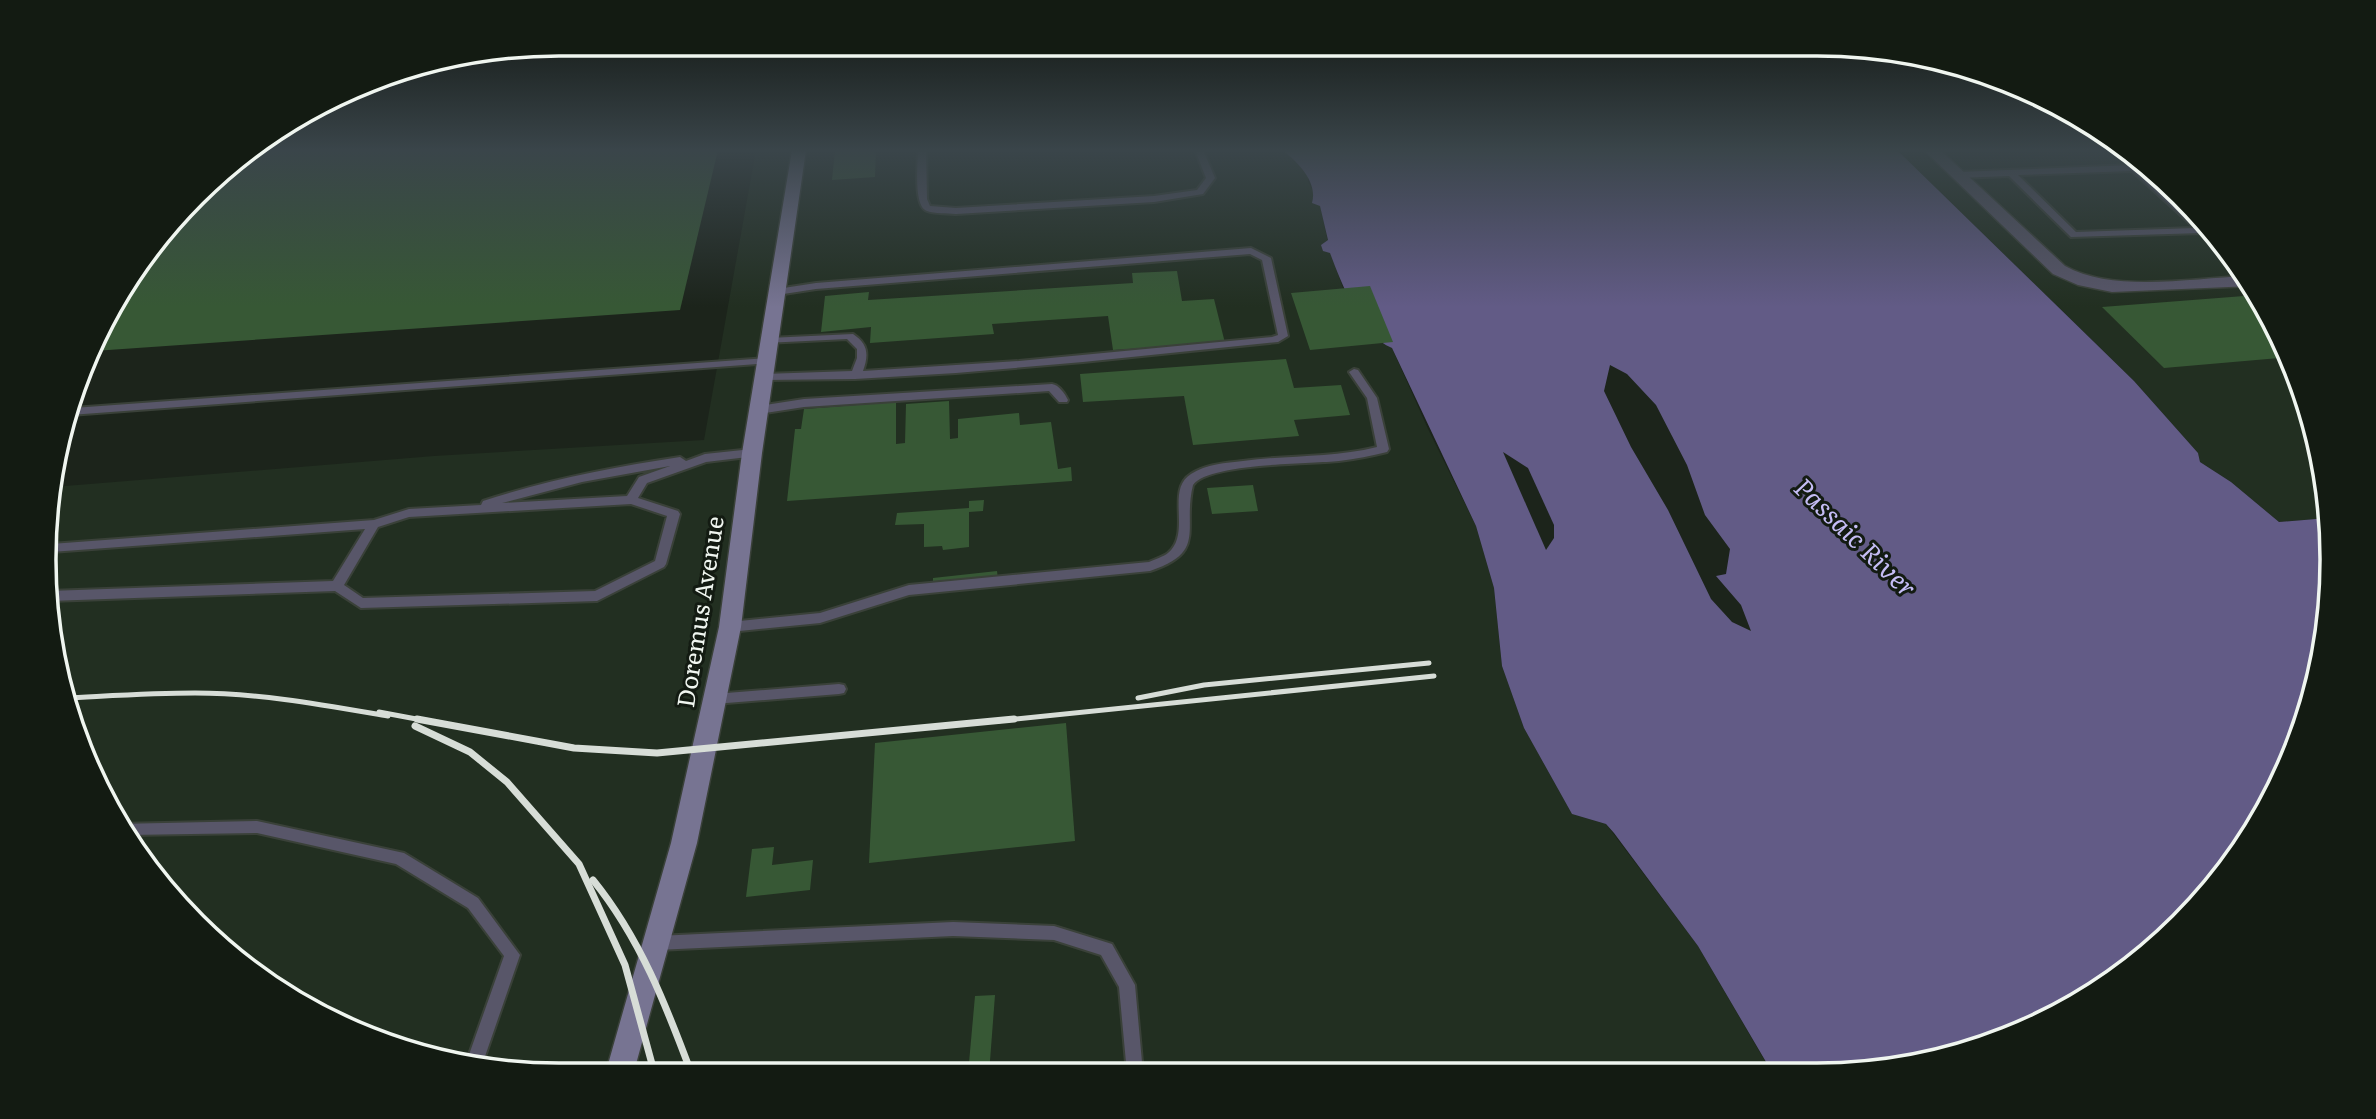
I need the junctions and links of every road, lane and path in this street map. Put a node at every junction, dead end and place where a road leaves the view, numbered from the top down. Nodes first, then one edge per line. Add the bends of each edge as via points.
1 (791, 202) edge
2 (924, 202) edge
3 (1105, 202) edge
4 (1987, 202) edge
5 (2041, 202) edge
6 (2197, 230) edge
7 (2236, 281) edge
8 (777, 292) junction
9 (767, 360) junction
10 (1354, 372) dead end
11 (855, 376) junction
12 (1063, 400) dead end
13 (759, 410) junction
14 (79, 411) edge
15 (752, 453) junction
16 (705, 458) junction
17 (631, 500) junction
18 (471, 509) junction
19 (374, 524) junction
20 (56, 548) edge
21 (337, 586) junction
22 (57, 596) edge
23 (730, 626) junction
24 (839, 689) dead end
25 (714, 699) junction
26 (134, 829) edge
27 (657, 943) junction
28 (476, 1056) edge
29 (622, 1063) edge
30 (1134, 1063) edge

1 - 8 main road, Doremus Avenue
2 - 3 lane via 927,208 956,212
4 - 7 street via 2059,270 2092,285
5 - 6 lane via 2074,235
8 - 9 main road, Doremus Avenue
8 - 11 lane via 1251,251 1266,258 1283,330 1283,336 1274,340 981,369
9 - 11 lane
9 - 11 lane via 849,335 862,348
9 - 13 main road, Doremus Avenue
9 - 14 lane
10 - 23 lane via 1372,398 1383,449 1347,457 1214,468 1192,478 1185,489 1187,530 1174,555 1150,566 909,590 820,618
12 - 13 lane via 1052,387
13 - 15 main road, Doremus Avenue
15 - 16 lane
15 - 23 main road, Doremus Avenue
16 - 17 lane via 643,480
16 - 18 lane via 626,468 531,488
17 - 18 lane
17 - 21 lane via 674,514 660,564 597,596 362,603
18 - 19 lane via 409,513
19 - 20 lane
19 - 21 lane
21 - 22 lane
23 - 25 main road, Doremus Avenue
24 - 25 lane
25 - 27 main road, Doremus Avenue via 684,843
26 - 28 lane via 257,827 399,858 473,903 512,955
27 - 29 main road, Doremus Avenue
27 - 30 lane via 953,929 1054,933 1106,948 1127,985

